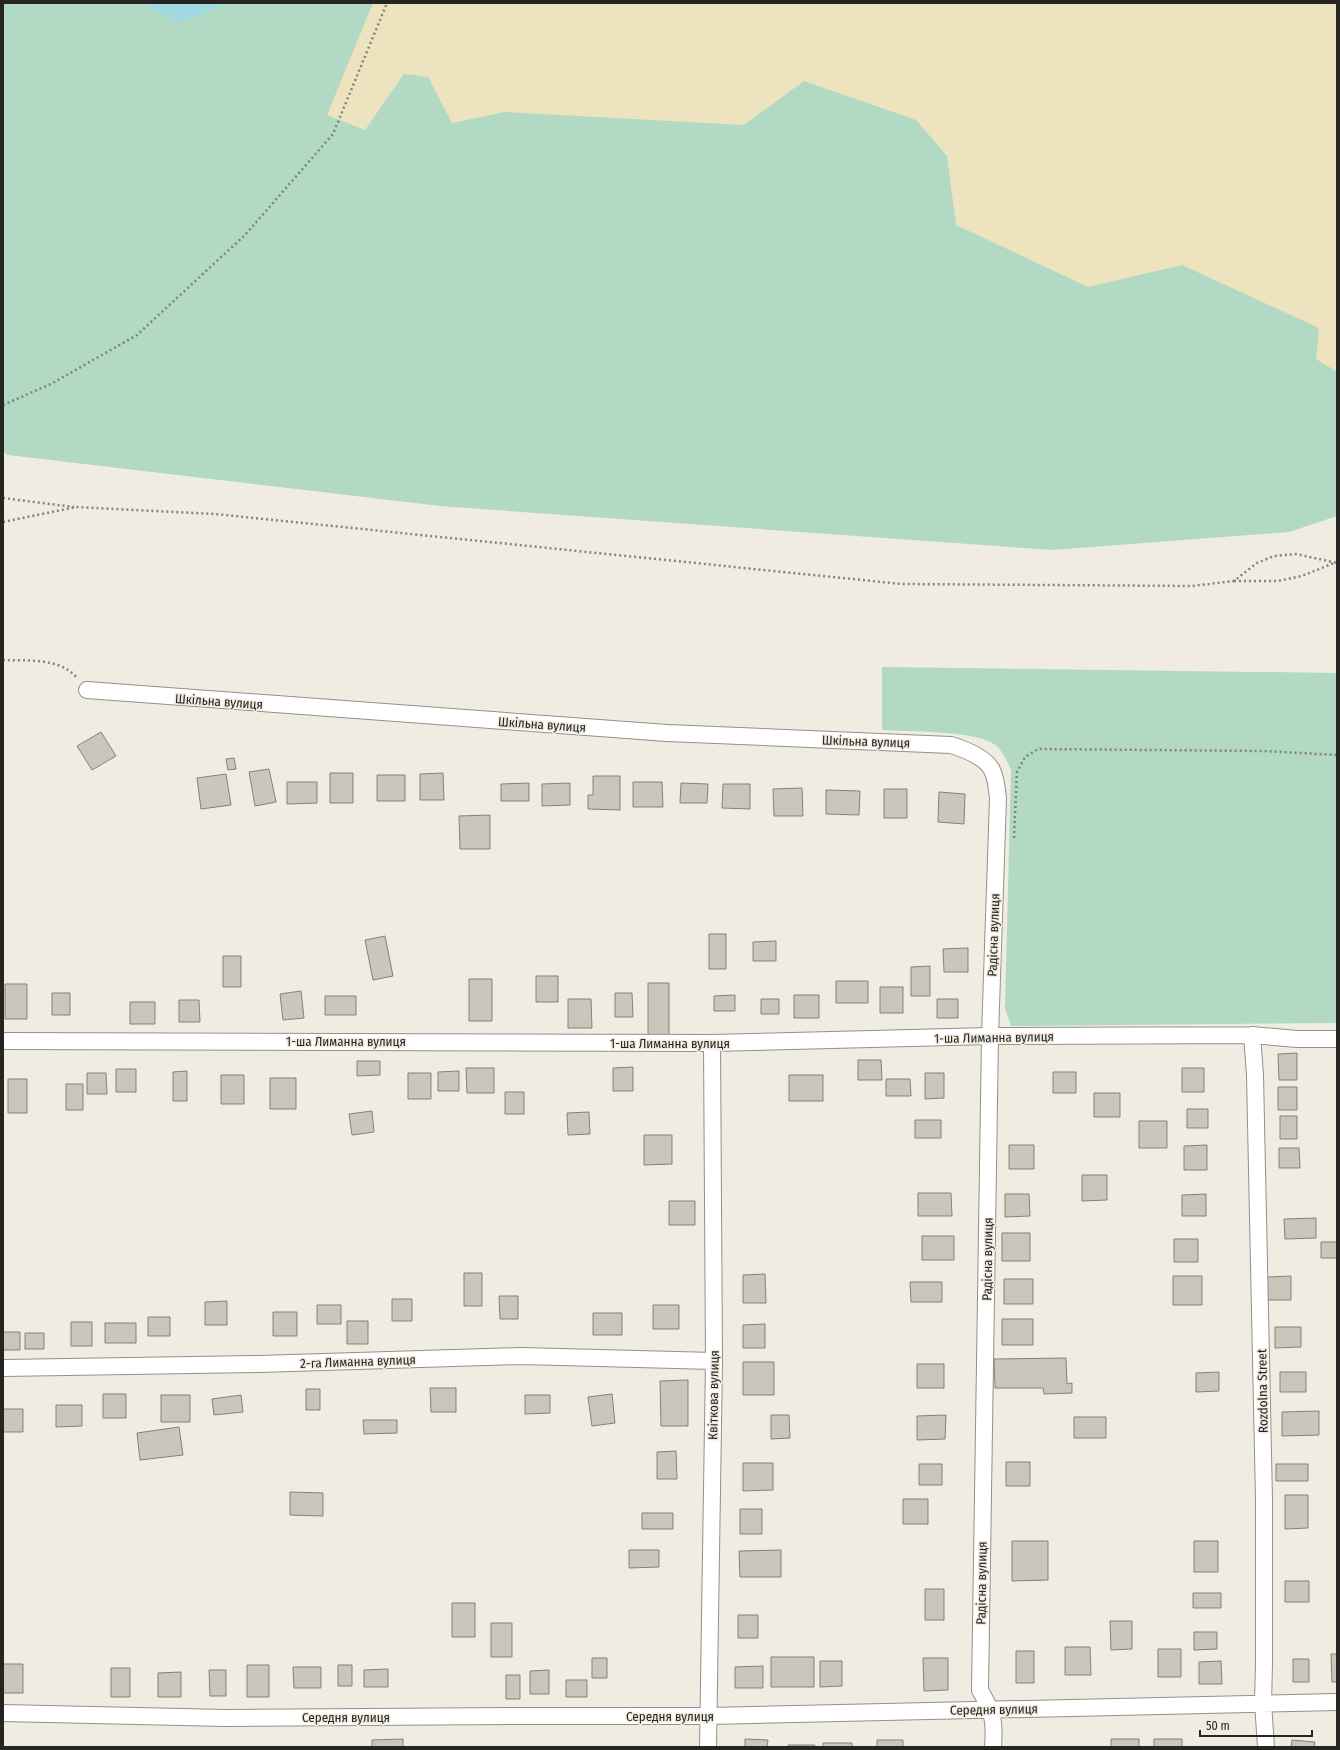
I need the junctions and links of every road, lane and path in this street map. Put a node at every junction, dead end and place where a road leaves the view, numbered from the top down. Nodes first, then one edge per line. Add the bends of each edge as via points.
1 (387, 3) edge
2 (3, 405) edge
3 (3, 498) edge
4 (76, 507) junction
5 (3, 522) edge
6 (1336, 563) edge
7 (1234, 581) junction
8 (3, 660) edge
9 (87, 690) joint
10 (1337, 755) edge
11 (991, 768) joint
12 (1013, 843) dead end
13 (990, 1036) junction
14 (1252, 1036) junction
15 (1337, 1039) edge
16 (3, 1041) edge
17 (712, 1043) junction
18 (714, 1361) junction
19 (3, 1368) edge
20 (1337, 1702) edge
21 (1263, 1703) junction
22 (991, 1709) junction
23 (3, 1713) edge
24 (709, 1716) junction
25 (708, 1747) edge
26 (993, 1747) edge
27 (1266, 1747) edge

1 - 2 path via 333,134 245,235 137,335 51,384
3 - 4 path
4 - 5 path
4 - 7 path via 215,514 901,584 1192,586
6 - 7 path via 1278,582
6 - 7 path via 1296,554 1274,556 1257,563
8 - 9 path via 46,662 65,667
9 - 11 street, Шкільна вулиця via 659,733 951,746 965,749
10 - 12 path via 1264,751 1038,749 1025,757 1017,772
11 - 13 street, Радісна вулиця via 998,798
13 - 14 street, 1-ша Лиманна вулиця
13 - 17 street, 1-ша Лиманна вулиця
13 - 22 street, Радісна вулиця via 980,1690
14 - 15 street, 1-ша Лиманна вулиця
14 - 21 street, Rozdolna Street via 1264,1500
16 - 17 street, 1-ша Лиманна вулиця
17 - 18 street, Квіткова вулиця
18 - 19 street, 2-га Лиманна вулиця via 522,1356
18 - 24 street, Квіткова вулиця
20 - 21 street, Середня вулиця
21 - 22 street, Середня вулиця
21 - 27 street, Rozdolna Street
22 - 24 street, Середня вулиця
22 - 26 street, Радісна вулиця via 994,1724
23 - 24 street, Середня вулиця via 226,1718
24 - 25 street, Квіткова вулиця

